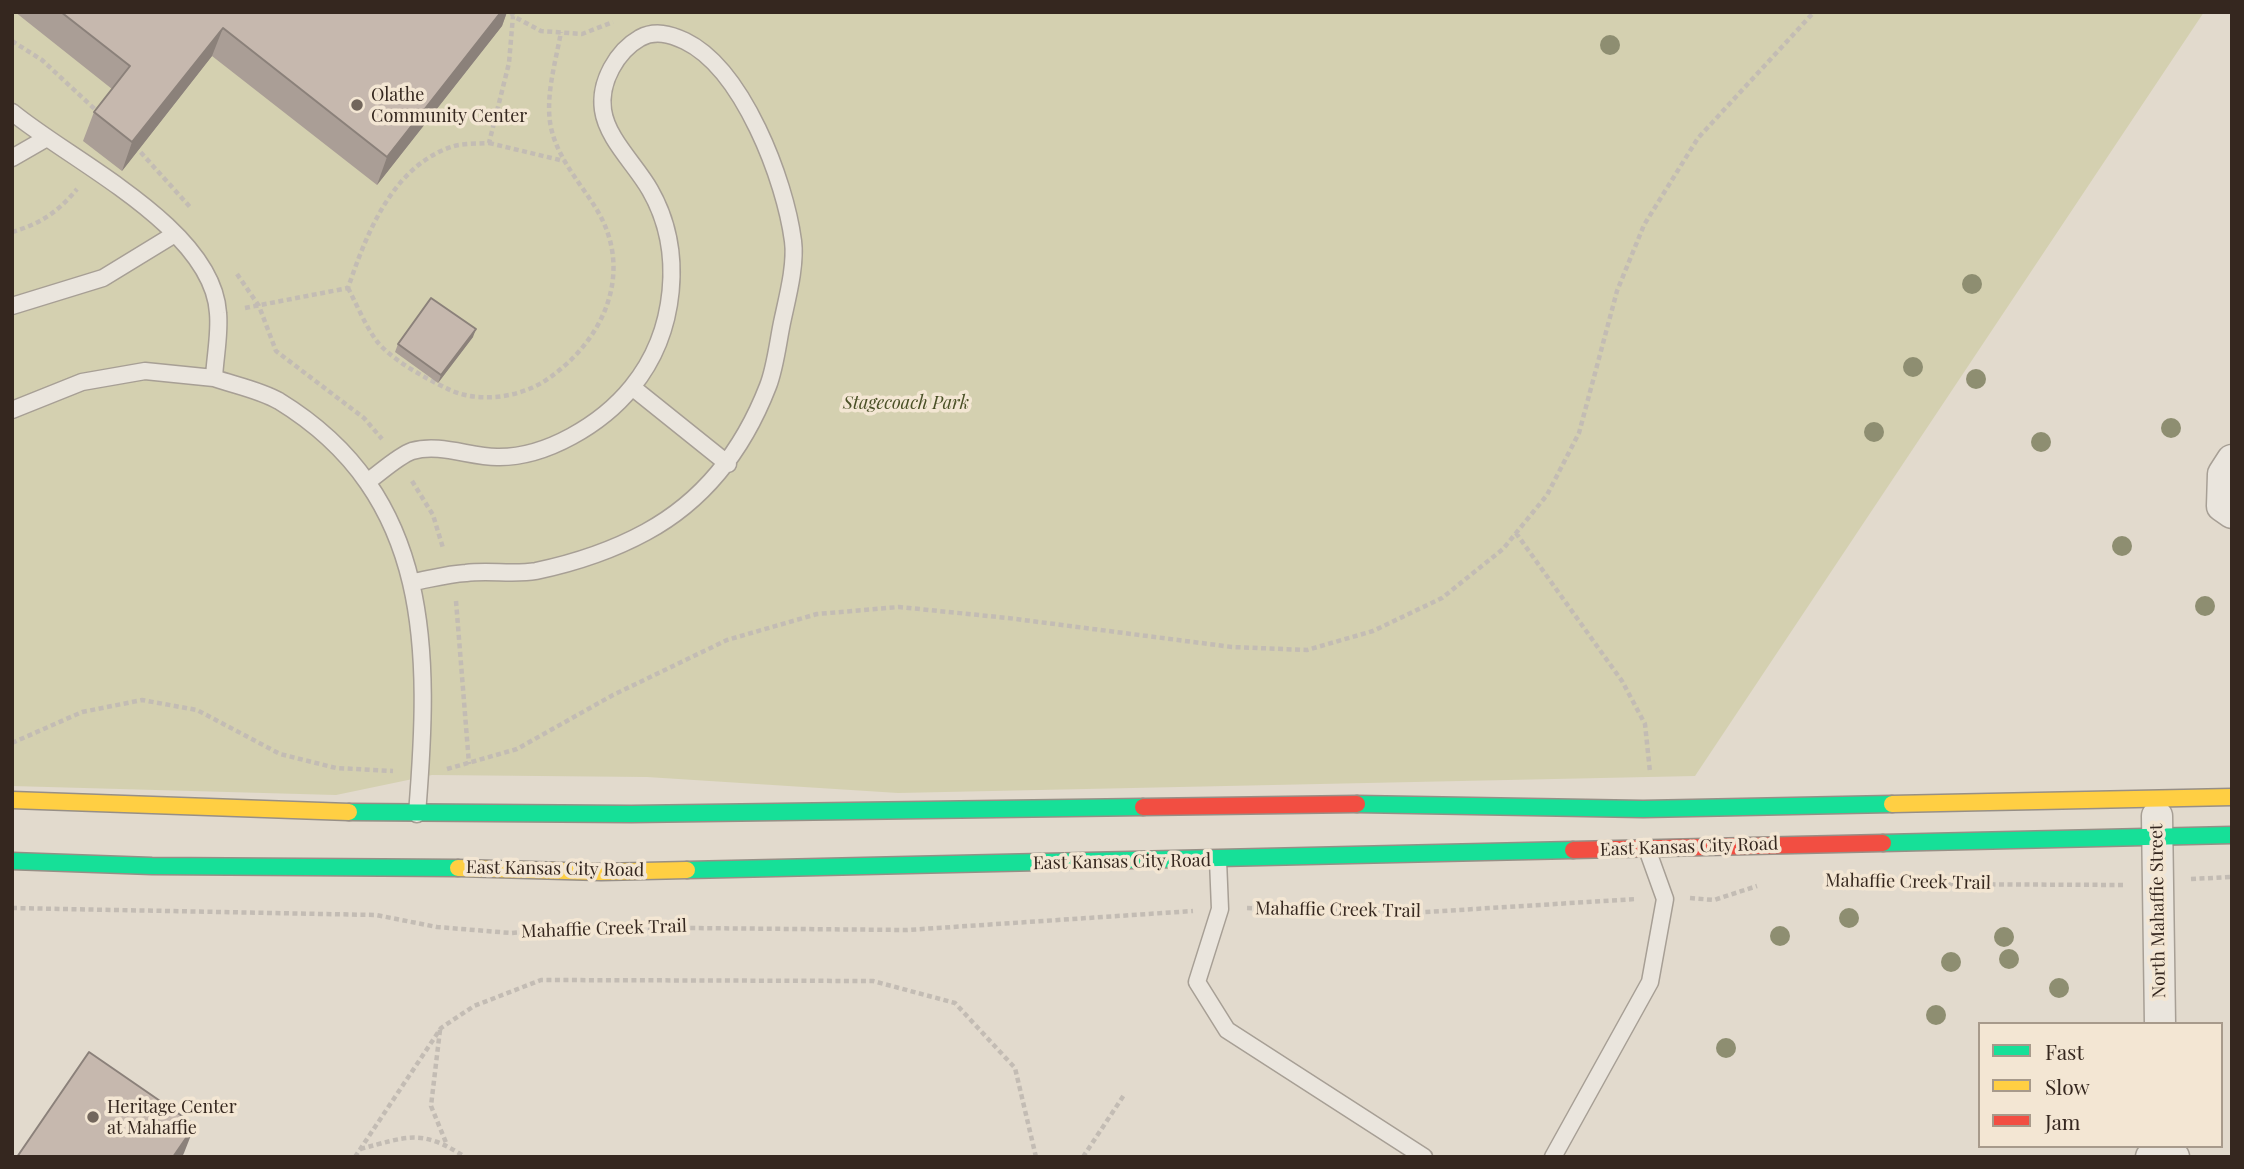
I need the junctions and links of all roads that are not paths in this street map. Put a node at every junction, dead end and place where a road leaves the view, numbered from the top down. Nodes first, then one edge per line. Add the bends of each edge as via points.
1 (12, 112) edge
2 (45, 139) junction
3 (12, 158) edge
4 (175, 234) junction
5 (12, 306) edge
6 (214, 378) junction
7 (632, 387) junction
8 (12, 411) edge
9 (2232, 460) edge
10 (728, 464) junction
11 (367, 482) junction
12 (2232, 513) edge
13 (413, 582) junction
14 (2232, 797) edge
15 (2158, 798) junction
16 (12, 800) edge
17 (417, 814) junction
18 (1645, 828) junction
19 (2232, 835) edge
20 (2157, 837) junction
21 (1218, 860) junction
22 (12, 861) edge
23 (2160, 1022) edge
24 (1423, 1157) edge
25 (1553, 1157) edge

1 - 2 lane
2 - 3 lane
2 - 4 lane via 133,195
4 - 5 lane via 103,278
4 - 6 lane via 207,276 218,312
6 - 8 lane via 145,371 82,382
6 - 11 lane via 277,400 326,436
7 - 10 lane
7 - 10 lane via 659,339 672,292 670,244 652,192 609,129 602,108 620,53 647,35 670,34 696,46 717,68 754,122 781,185 794,244 769,383
7 - 11 lane via 594,422 538,452 498,457 453,450 411,451
9 - 12 street via 2222,474 2222,506
10 - 13 lane via 698,496 648,531 597,554 533,571 467,572
11 - 13 lane via 383,507
13 - 17 lane via 424,647
14 - 15 street, East Kansas City Road
15 - 18 street, East Kansas City Road
15 - 20 street, North Mahaffie Street
16 - 17 street, East Kansas City Road
17 - 18 street, East Kansas City Road via 1408,803
18 - 20 street, East Kansas City Road
18 - 21 street, East Kansas City Road
18 - 25 lane via 1665,899 1650,982
19 - 20 street, East Kansas City Road
20 - 23 street, North Mahaffie Street
21 - 22 street, East Kansas City Road via 601,872
21 - 24 lane via 1220,909 1197,982 1227,1030

